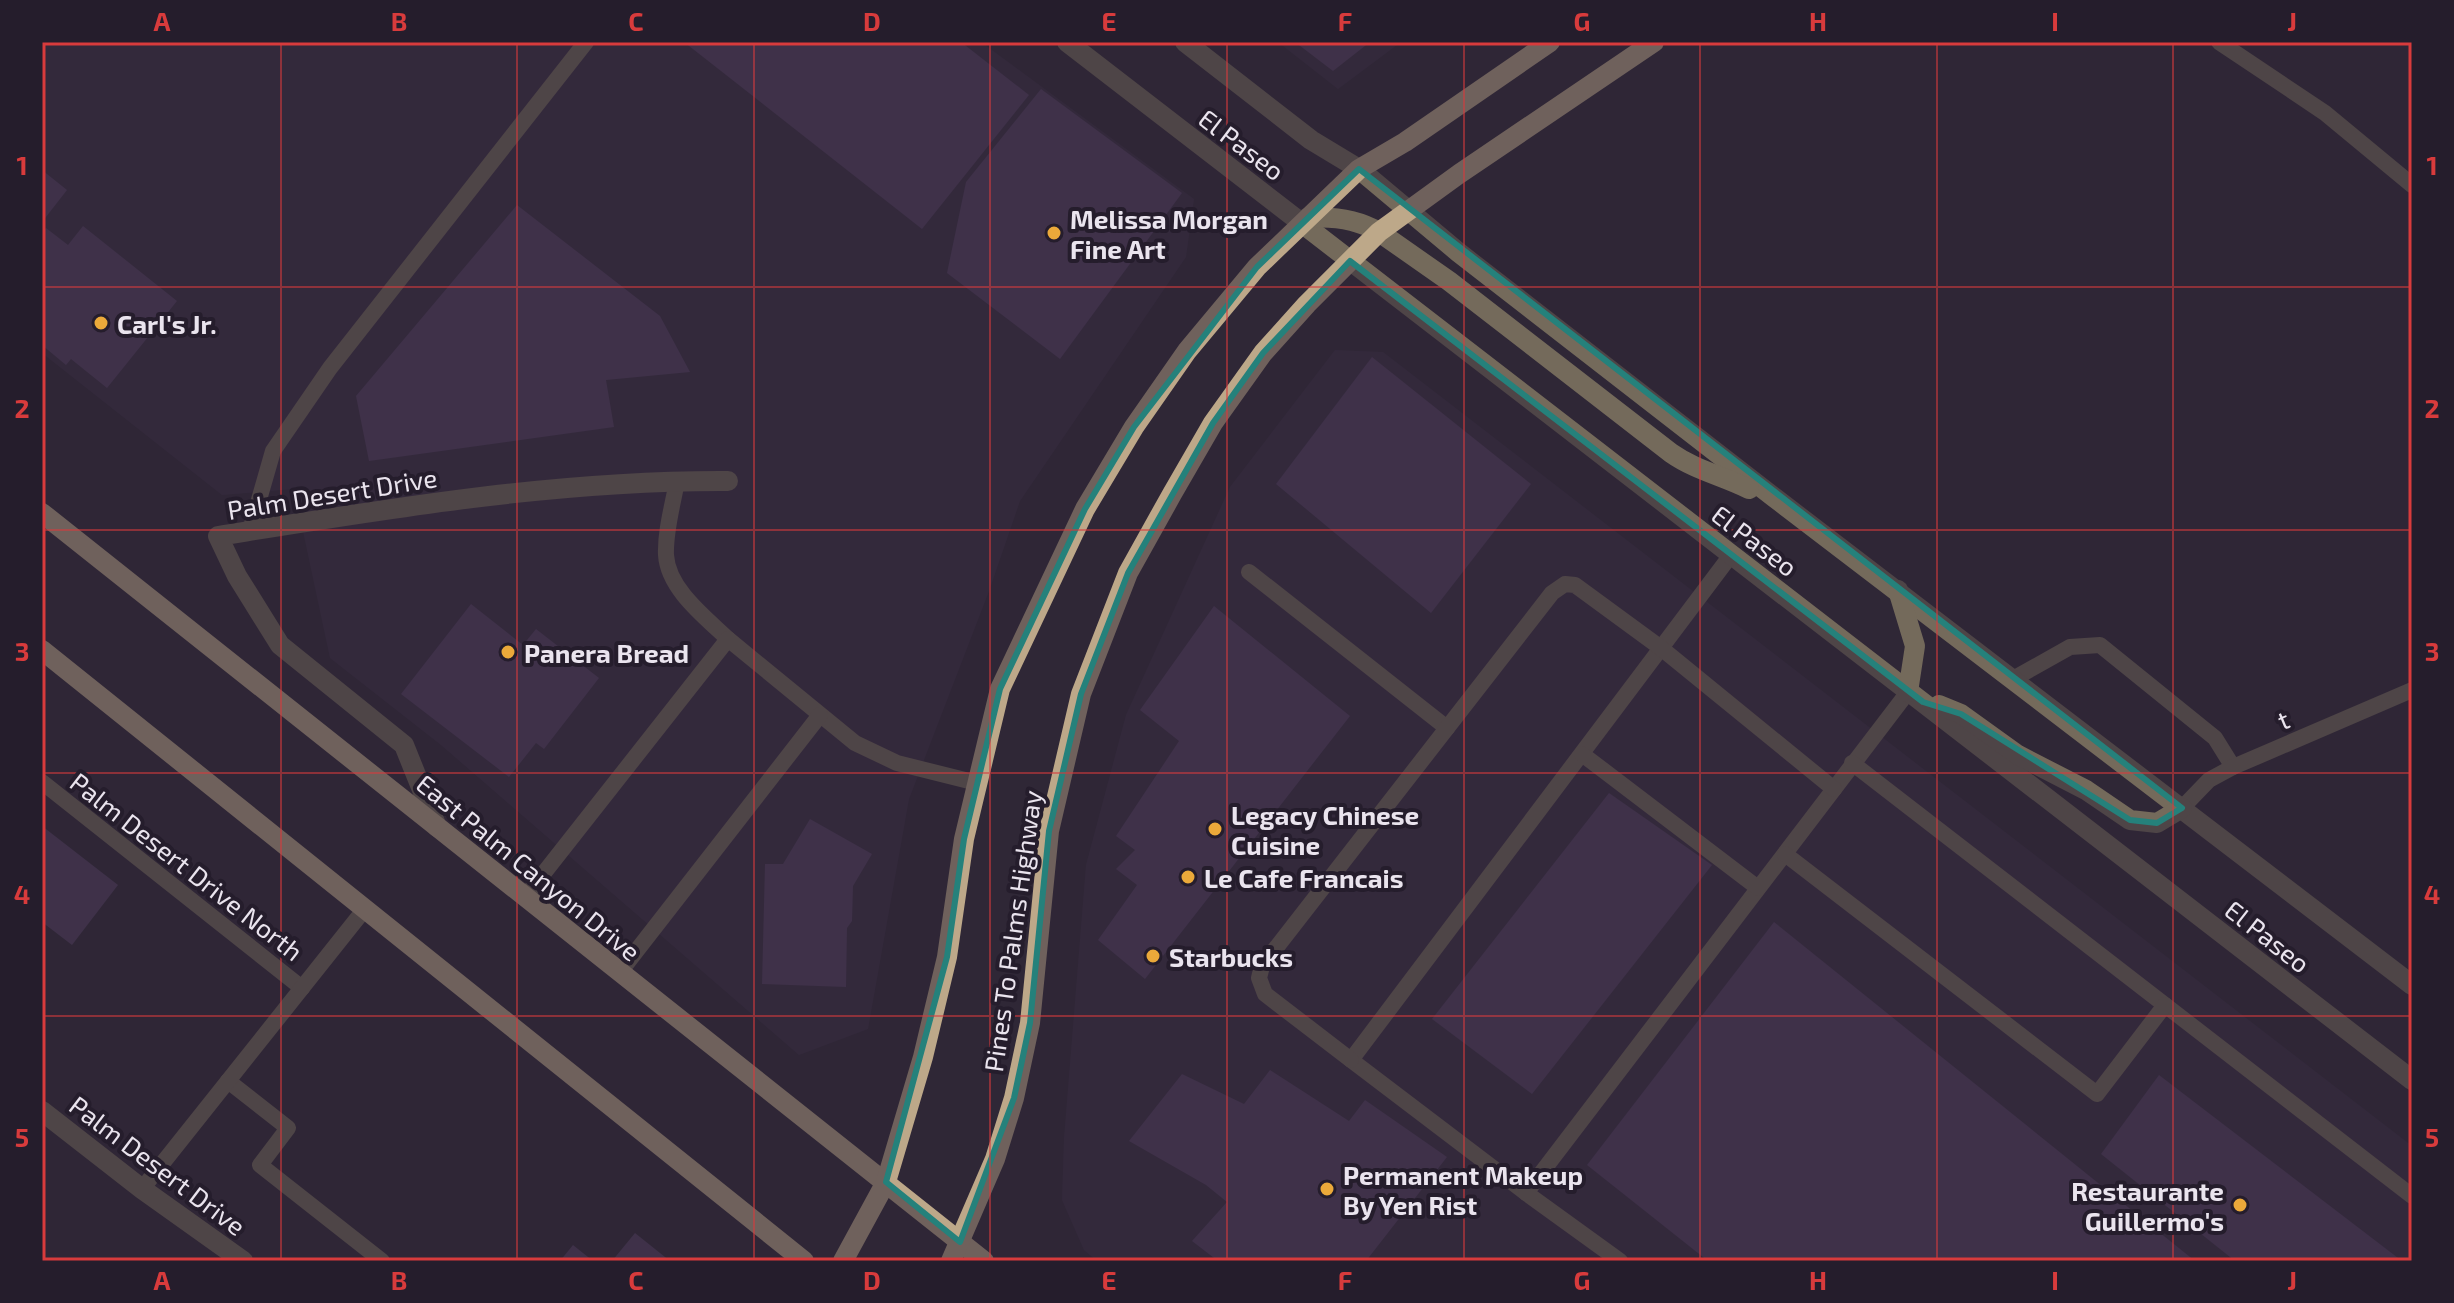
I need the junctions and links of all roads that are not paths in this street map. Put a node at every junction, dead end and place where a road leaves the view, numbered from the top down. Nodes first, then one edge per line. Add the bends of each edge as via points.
1 (586, 42) edge
2 (1067, 42) edge
3 (1185, 42) edge
4 (1550, 42) edge
5 (1654, 42) edge
6 (2219, 42) edge
7 (1359, 169) junction
8 (2412, 185) edge
9 (1409, 211) junction
10 (1305, 220) junction
11 (1379, 232) junction
12 (1350, 261) junction
13 (677, 481) junction
14 (728, 481) dead end
15 (42, 513) edge
16 (1798, 515) junction
17 (250, 531) junction
18 (1731, 555) junction
19 (1249, 572) dead end
20 (1898, 590) junction
21 (728, 639) junction
22 (1661, 648) junction
23 (42, 650) edge
24 (2013, 679) junction
25 (2412, 690) edge
26 (1916, 697) junction
27 (820, 715) junction
28 (1447, 728) junction
29 (1582, 754) junction
30 (1852, 763) junction
31 (2233, 767) junction
32 (42, 782) edge
33 (977, 783) junction
34 (1834, 789) junction
35 (2182, 808) junction
36 (437, 827) junction
37 (1785, 854) junction
38 (1758, 888) junction
39 (525, 897) junction
40 (364, 910) junction
41 (620, 972) junction
42 (2412, 985) edge
43 (302, 988) junction
44 (2165, 1005) junction
45 (1351, 1060) junction
46 (2412, 1080) edge
47 (228, 1081) junction
48 (42, 1111) edge
49 (886, 1182) junction
50 (142, 1189) junction
51 (1526, 1193) junction
52 (2412, 1196) edge
53 (960, 1242) junction
54 (243, 1261) edge
55 (382, 1261) edge
56 (804, 1261) edge
57 (843, 1261) edge
58 (951, 1261) edge
59 (984, 1261) edge
60 (1620, 1261) edge

1 - 17 lane via 289,427 273,451
2 - 10 street, El Paseo
3 - 7 street, El Paseo via 1311,140
4 - 7 main road
5 - 9 main road, Pines To Palms Highway
6 - 8 lane via 2325,113
7 - 9 street, El Paseo
7 - 10 main road
9 - 11 main road, Pines To Palms Highway
9 - 16 street, El Paseo
10 - 11 street via 1332,216
10 - 12 street, El Paseo
10 - 33 main road via 1257,267 1187,351 1085,509 1000,689
11 - 12 main road, Pines To Palms Highway
11 - 16 street via 1671,453
12 - 18 street, El Paseo
12 - 53 main road, Pines To Palms Highway via 1263,353 1213,423 1128,573 1081,694 1049,831 1030,1023 1014,1098
13 - 14 street, Palm Desert Drive
13 - 17 street, Palm Desert Drive via 448,501
13 - 21 lane via 666,553 669,568 689,600
15 - 36 main road, East Palm Canyon Drive
16 - 20 street, El Paseo
17 - 36 street, Palm Desert Drive via 218,536 280,645 404,745
18 - 22 lane
18 - 26 street, El Paseo
19 - 28 lane
20 - 24 street, El Paseo
20 - 26 street via 1915,646
21 - 27 lane
21 - 39 lane
22 - 28 lane via 1575,585 1565,584 1552,593
22 - 29 lane
22 - 34 lane
23 - 40 main road
24 - 31 lane via 2070,647 2100,645 2215,738
24 - 35 street, El Paseo
25 - 31 lane, t
26 - 30 lane
26 - 35 street via 1961,714 2018,755 2130,820 2157,823
26 - 46 street, El Paseo
27 - 33 lane via 875,755
27 - 41 lane
28 - 45 lane via 1262,966 1259,978 1265,994
29 - 38 lane
29 - 45 lane
30 - 34 lane
30 - 44 lane
31 - 35 lane, t via 2209,780
32 - 43 lane, Palm Desert Drive North
33 - 49 main road via 947,957
34 - 37 lane
35 - 42 street, El Paseo
36 - 39 main road, East Palm Canyon Drive
37 - 38 lane
37 - 44 lane via 2097,1094
38 - 51 lane
39 - 41 main road, East Palm Canyon Drive
40 - 43 lane
40 - 56 main road
41 - 49 main road, East Palm Canyon Drive
43 - 47 lane
44 - 52 lane
45 - 51 lane
47 - 50 lane
47 - 55 lane via 288,1128 260,1165
48 - 50 street, Palm Desert Drive
49 - 53 main road, East Palm Canyon Drive
49 - 57 main road
50 - 54 street, Palm Desert Drive
51 - 60 lane
53 - 58 main road, Pines To Palms Highway
53 - 59 main road, East Palm Canyon Drive

